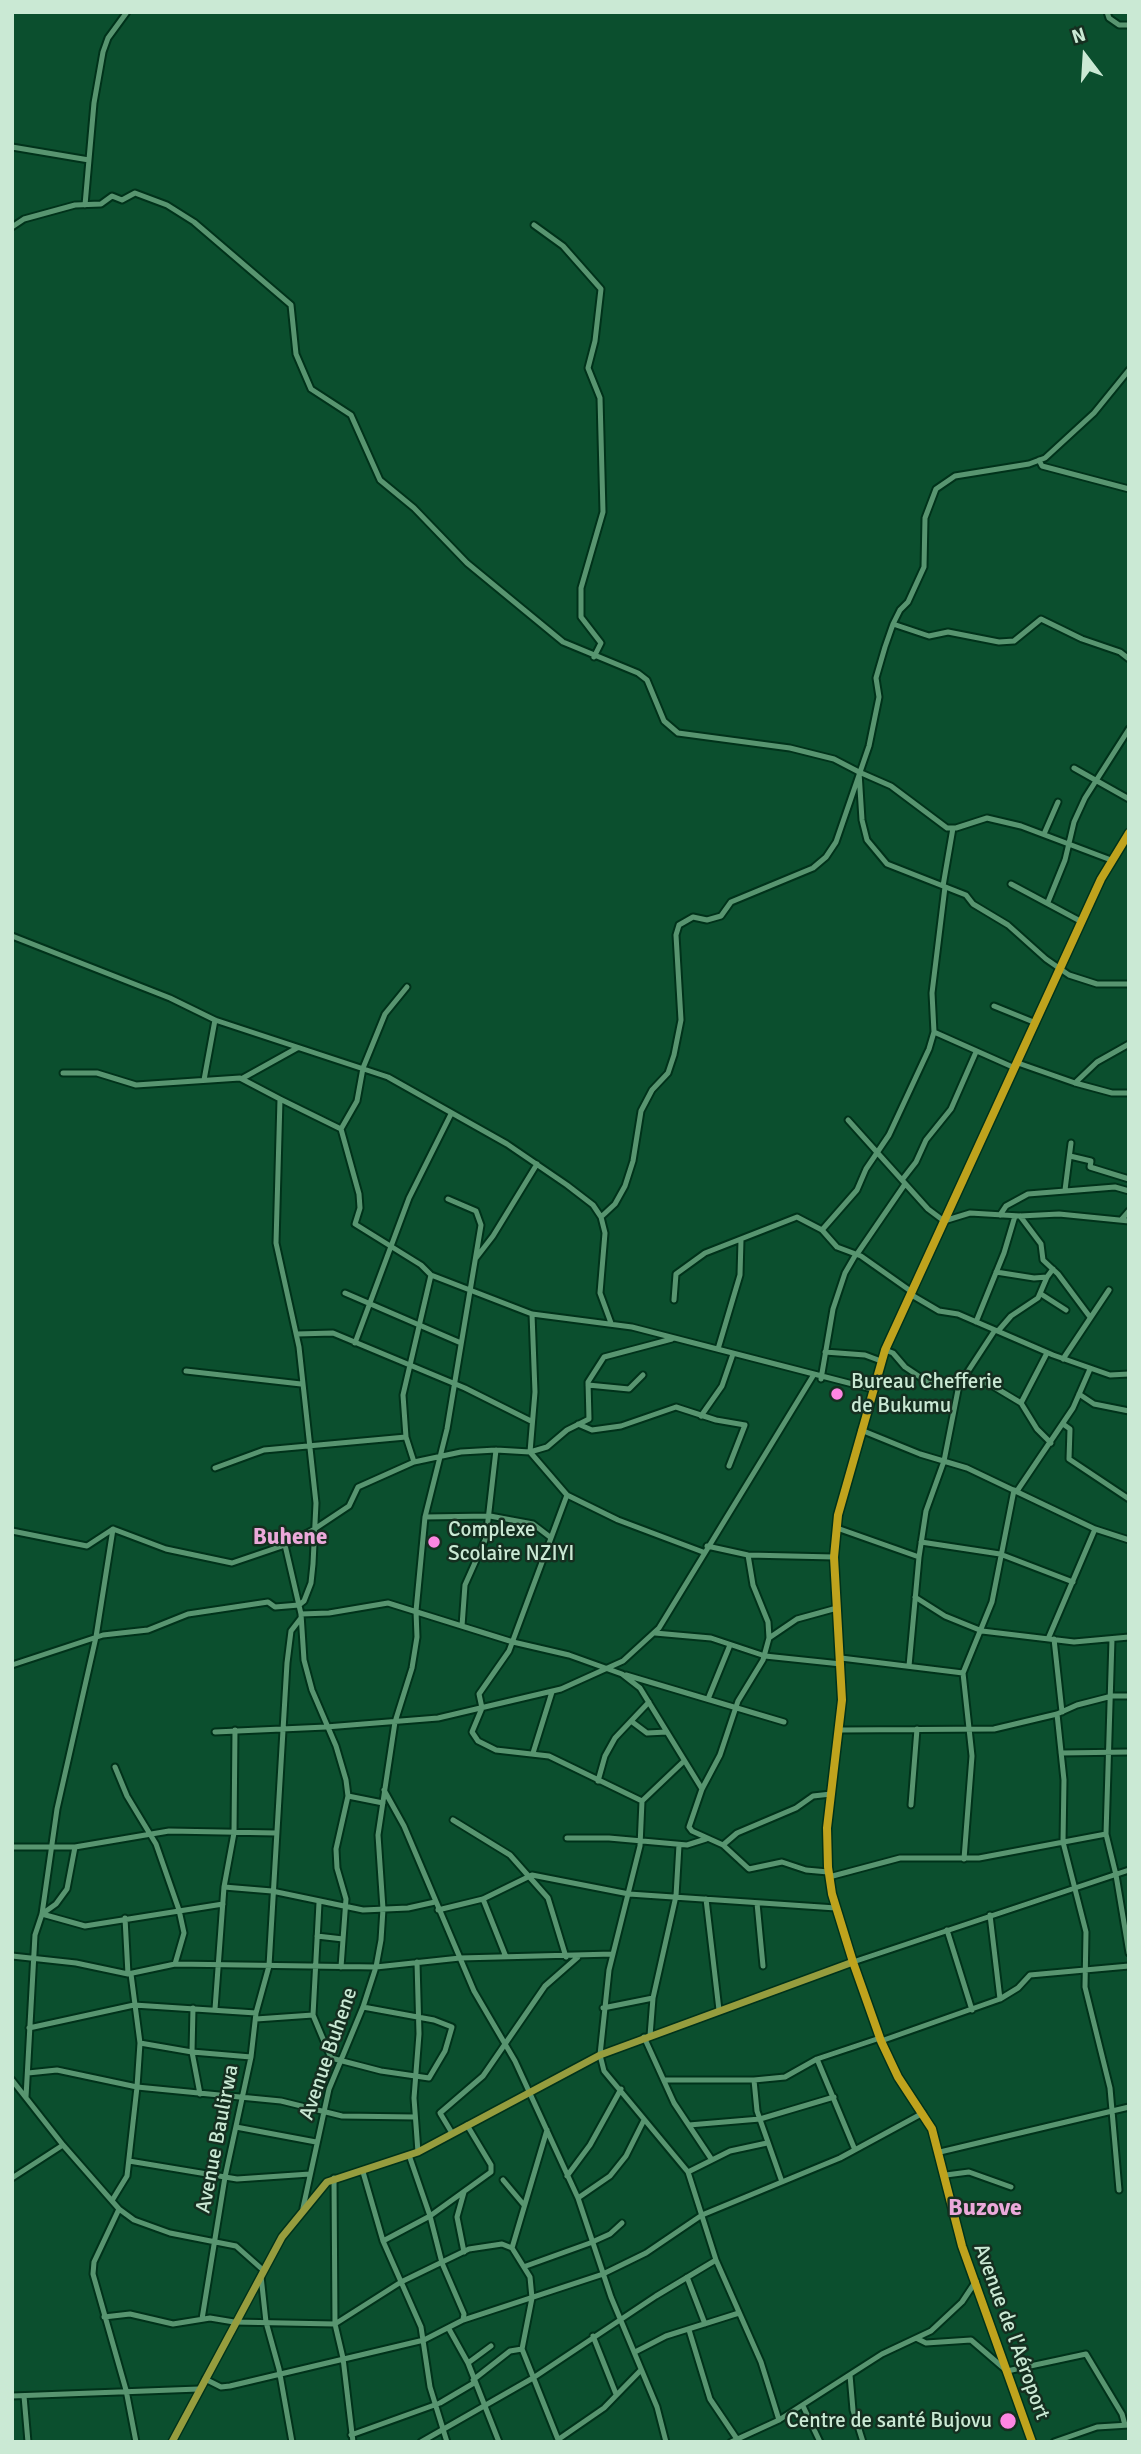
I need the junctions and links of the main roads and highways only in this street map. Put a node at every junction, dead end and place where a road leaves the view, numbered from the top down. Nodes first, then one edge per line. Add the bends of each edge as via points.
1 (1129, 833) edge
2 (1126, 844) edge
3 (853, 1962) junction
4 (172, 2442) edge
5 (1032, 2442) edge

1 - 2 highway, Avenue de l'Aéroport
2 - 3 highway, Avenue de l'Aéroport via 1111,860 885,1350 837,1528 834,1557 841,1730 827,1828 829,1874
3 - 4 main road via 600,2055 418,2151 334,2178 303,2208 262,2273
3 - 5 highway, Avenue de l'Aéroport via 881,2040 940,2152 958,2231

